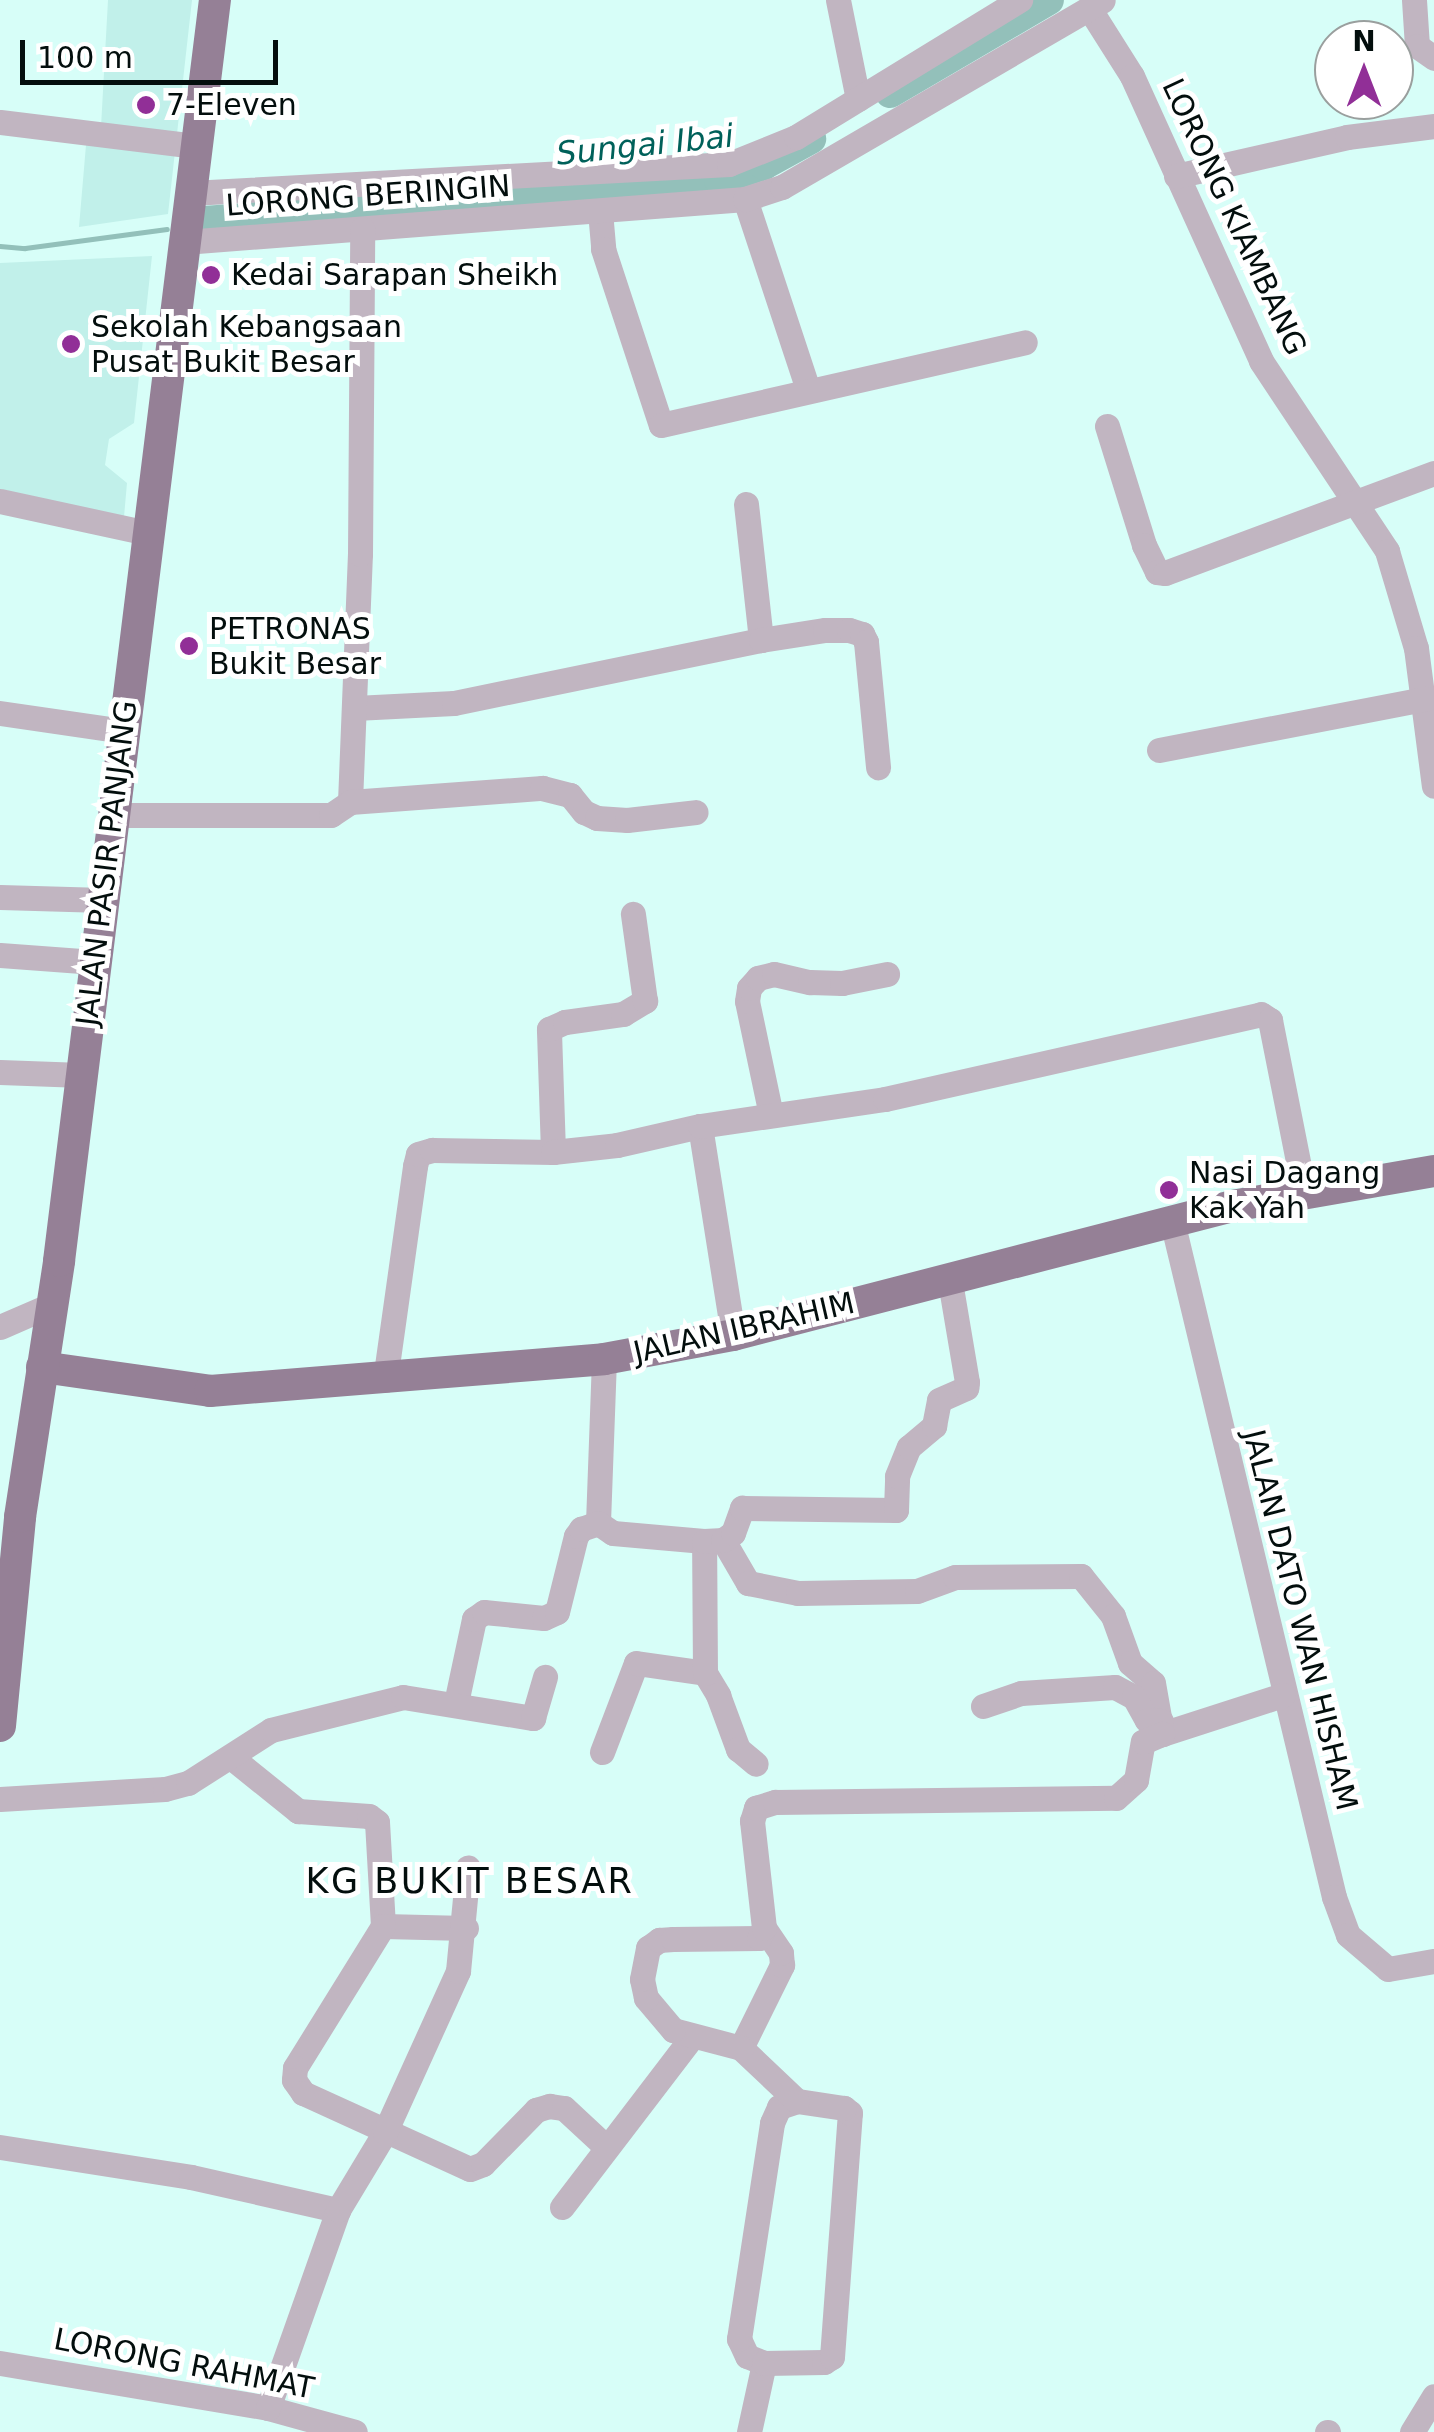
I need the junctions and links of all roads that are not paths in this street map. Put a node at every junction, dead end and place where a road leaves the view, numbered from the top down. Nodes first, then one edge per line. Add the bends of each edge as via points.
1 (215, 0) edge
2 (838, 0) edge
3 (1020, 0) edge
4 (1414, 0) edge
5 (1096, 4) edge
6 (1434, 58) edge
7 (858, 99) junction
8 (0, 122) edge
9 (1434, 126) edge
10 (196, 146) junction
11 (1176, 176) junction
12 (191, 194) junction
13 (745, 199) junction
14 (600, 211) junction
15 (362, 229) junction
16 (184, 242) junction
17 (1025, 342) dead end
18 (808, 390) junction
19 (1107, 426) dead end
20 (1434, 473) edge
21 (1356, 500) junction
22 (0, 501) edge
23 (746, 504) dead end
24 (148, 533) junction
25 (761, 640) junction
26 (1425, 699) junction
27 (355, 708) junction
28 (0, 714) edge
29 (123, 732) junction
30 (1159, 750) dead end
31 (878, 766) dead end
32 (1434, 786) edge
33 (350, 802) junction
34 (696, 812) dead end
35 (114, 814) junction
36 (0, 896) edge
37 (104, 900) junction
38 (633, 914) dead end
39 (0, 955) edge
40 (95, 962) junction
41 (887, 974) dead end
42 (0, 1072) edge
43 (82, 1075) junction
44 (771, 1116) junction
45 (700, 1126) junction
46 (553, 1152) junction
47 (1434, 1171) edge
48 (1304, 1191) junction
49 (1172, 1221) junction
50 (949, 1276) junction
51 (53, 1304) junction
52 (0, 1327) edge
53 (733, 1336) junction
54 (604, 1358) junction
55 (42, 1368) junction
56 (384, 1380) junction
57 (598, 1523) junction
58 (714, 1541) junction
59 (705, 1674) junction
60 (545, 1677) dead end
61 (1283, 1694) junction
62 (456, 1703) junction
63 (984, 1706) dead end
64 (0, 1726) edge
65 (1161, 1728) junction
66 (602, 1752) dead end
67 (232, 1758) junction
68 (756, 1764) dead end
69 (0, 1798) edge
70 (468, 1867) dead end
71 (383, 1926) junction
72 (466, 1928) junction
73 (764, 1928) junction
74 (1434, 1961) edge
75 (692, 2037) junction
76 (741, 2048) junction
77 (797, 2101) junction
78 (386, 2132) junction
79 (605, 2146) junction
80 (0, 2148) edge
81 (562, 2207) dead end
82 (338, 2210) junction
83 (0, 2363) edge
84 (764, 2363) junction
85 (1434, 2396) edge
86 (268, 2408) junction
87 (355, 2432) edge
88 (749, 2432) edge
89 (1412, 2432) edge

1 - 10 main road, JALAN PASIR PANJANG
2 - 7 street
3 - 7 street
4 - 6 street via 1418,46
5 - 11 street, LORONG KIAMBANG
5 - 13 street, LORONG BERINGIN via 782,187
7 - 12 street via 796,137 730,164
8 - 10 street
9 - 11 street via 1346,137
10 - 12 main road, JALAN PASIR PANJANG
11 - 21 street, LORONG KIAMBANG via 1260,361
12 - 16 main road, JALAN PASIR PANJANG
13 - 14 street, LORONG BERINGIN
13 - 18 street
14 - 15 street, LORONG BERINGIN
14 - 18 street via 603,249 660,425
15 - 16 street, LORONG BERINGIN
15 - 27 street
16 - 24 main road, JALAN PASIR PANJANG
17 - 18 street
19 - 21 street via 1157,572
20 - 21 street
21 - 26 street, LORONG KIAMBANG via 1407,608
22 - 24 street
23 - 25 street
24 - 29 main road, JALAN PASIR PANJANG
25 - 27 street via 454,703
25 - 31 street via 824,630 862,634
26 - 30 street
26 - 32 street, LORONG KIAMBANG
27 - 33 street
28 - 29 street
29 - 35 main road, JALAN PASIR PANJANG
33 - 34 street via 542,788 570,796 597,818
33 - 35 street via 331,815
35 - 37 main road, JALAN PASIR PANJANG
36 - 37 street
37 - 40 main road, JALAN PASIR PANJANG
38 - 46 street via 644,1001 623,1014 549,1029
39 - 40 street
40 - 43 main road, JALAN PASIR PANJANG
41 - 44 street via 826,983 774,974 749,988
42 - 43 street
43 - 51 main road, JALAN PASIR PANJANG
44 - 45 street
44 - 48 street via 885,1099 1266,1014
45 - 46 street
45 - 53 street
46 - 56 street via 418,1154
47 - 48 main road, JALAN IBRAHIM
48 - 49 main road, JALAN IBRAHIM
49 - 50 main road, JALAN IBRAHIM
49 - 61 street, JALAN DATO WAN HISHAM
50 - 53 main road, JALAN IBRAHIM
50 - 58 street via 966,1388 939,1400 934,1426 909,1447 897,1476 896,1510 752,1505 742,1508 732,1533
51 - 52 street
51 - 55 main road, JALAN PASIR PANJANG
53 - 54 main road, JALAN IBRAHIM
54 - 56 main road, JALAN IBRAHIM
54 - 57 street
55 - 56 main road, JALAN IBRAHIM via 210,1392
55 - 64 main road, JALAN PASIR PANJANG
57 - 58 street via 613,1533
57 - 62 street via 576,1536 557,1612 544,1618 484,1612 474,1619
58 - 59 street
58 - 65 street via 748,1582 798,1594 916,1591 955,1577 1080,1576 1113,1616 1130,1664 1153,1683
59 - 66 street via 636,1663
59 - 68 street via 738,1749
60 - 62 street via 533,1718
61 - 65 street
61 - 74 street, JALAN DATO WAN HISHAM via 1348,1936 1388,1970
62 - 67 street via 386,1700 271,1730
63 - 65 street via 1021,1693 1115,1687 1134,1696 1146,1720
65 - 73 street via 1143,1742 1136,1780 1116,1798 775,1802 756,1808
67 - 69 street via 165,1789
67 - 71 street via 298,1811 377,1822
70 - 72 street
71 - 72 street
71 - 78 street via 295,2068 294,2080 303,2093
72 - 78 street via 458,1971
73 - 75 street via 759,1938 659,1940 648,1948 646,1998 673,2030
73 - 76 street via 782,1965
75 - 76 street
75 - 79 street
76 - 77 street
77 - 84 street via 779,2107 772,2123 740,2339 747,2356
77 - 84 street via 850,2113 834,2348 824,2362
78 - 79 street via 470,2169 549,2106 564,2108
78 - 82 street
79 - 81 street
80 - 82 street via 191,2177
82 - 86 street
83 - 86 street, LORONG RAHMAT
84 - 88 street
85 - 89 street
86 - 87 street, LORONG RAHMAT

